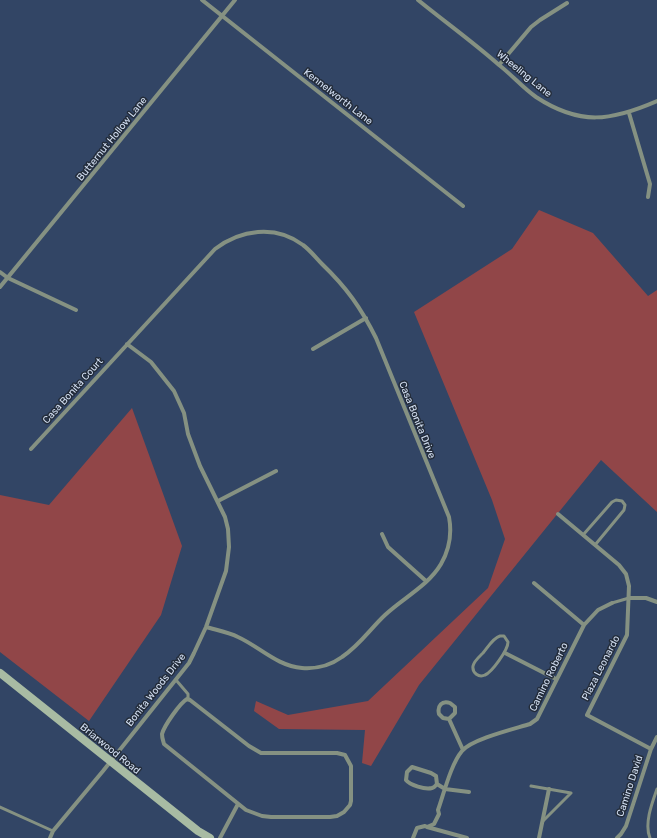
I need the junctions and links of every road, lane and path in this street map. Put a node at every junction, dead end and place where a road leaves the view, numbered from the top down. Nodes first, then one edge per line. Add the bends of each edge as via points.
1 (202, 0) edge
2 (235, 0) edge
3 (418, 0) edge
4 (567, 3) dead end
5 (222, 16) junction
6 (499, 65) junction
7 (657, 101) edge
8 (629, 113) junction
9 (648, 197) dead end
10 (463, 206) dead end
11 (0, 272) edge
12 (8, 278) junction
13 (0, 287) edge
14 (76, 310) dead end
15 (366, 318) junction
16 (127, 344) junction
17 (313, 349) dead end
18 (31, 449) dead end
19 (276, 471) dead end
20 (218, 501) junction
21 (558, 514) dead end
22 (382, 534) dead end
23 (583, 535) junction
24 (595, 545) junction
25 (426, 581) junction
26 (534, 583) dead end
27 (628, 598) junction
28 (657, 602) edge
29 (612, 603) joint
30 (584, 625) junction
31 (206, 627) junction
32 (505, 653) junction
33 (0, 673) edge
34 (176, 680) junction
35 (556, 680) junction
36 (188, 699) junction
37 (449, 719) junction
38 (657, 737) edge
39 (651, 749) junction
40 (463, 750) junction
41 (111, 761) junction
42 (437, 784) junction
43 (531, 786) dead end
44 (445, 789) junction
45 (549, 789) junction
46 (657, 790) edge
47 (469, 792) dead end
48 (238, 804) junction
49 (0, 807) edge
50 (543, 820) junction
51 (427, 827) junction
52 (53, 831) junction
53 (50, 838) edge
54 (210, 838) edge
55 (220, 838) edge
56 (413, 838) edge
57 (467, 838) edge
58 (539, 838) edge
59 (617, 838) edge
60 (650, 838) edge
61 (654, 838) edge

1 - 5 street, Kennelworth Lane
2 - 5 street, Butternut Hollow Lane
3 - 6 street, Wheeling Lane
4 - 6 street via 531,27
5 - 10 street, Kennelworth Lane
5 - 12 street, Butternut Hollow Lane
6 - 8 street, Wheeling Lane via 535,96 566,112 598,118
7 - 8 street, Wheeling Lane
8 - 9 street via 650,184
11 - 12 street
12 - 13 street, Butternut Hollow Lane
12 - 14 street
15 - 16 street, Casa Bonita Drive via 340,281 303,245 280,234 254,232 233,238 215,249
15 - 17 street
15 - 25 street, Casa Bonita Drive via 449,517 447,549 441,564
16 - 18 street, Casa Bonita Court
16 - 20 street, Bonita Woods Drive via 151,362 174,391 184,413 188,434 200,466
19 - 20 street
20 - 31 street, Bonita Woods Drive via 228,529 229,547 226,571
21 - 23 street, Plaza Leonardo
22 - 25 street via 388,547
23 - 24 street, Plaza Leonardo
23 - 24 lane via 612,502 622,501 624,510
24 - 27 street, Plaza Leonardo via 623,569 628,580
25 - 31 street, Casa Bonita Drive via 385,614 348,653 334,662 318,667 302,668 280,663 237,636
26 - 30 street
27 - 28 street via 646,598
27 - 29 lane, Camino Roberto
27 - 39 street, Plaza Leonardo via 627,636 587,715
29 - 30 street, Camino Roberto via 598,610
30 - 35 street, Camino Roberto
31 - 34 street, Bonita Woods Drive via 194,653
32 - 32 lane via 486,675 474,672 474,664 497,637 507,639
32 - 35 street
33 - 41 main road, Briarwood Road
34 - 36 lane via 188,694
34 - 41 street, Bonita Woods Drive
35 - 40 street, Camino Roberto via 537,719 530,724 472,743
36 - 48 street via 182,702 164,731 164,744
36 - 48 street via 261,753 337,753 345,755 351,766 351,801 347,810 337,816 270,817 252,813
37 - 37 street via 456,710 453,704 444,702 438,708 439,714
37 - 40 street
38 - 39 street, Camino David
39 - 59 street, Camino David via 626,826
40 - 44 street via 456,760
41 - 52 street, Bonita Woods Drive
41 - 54 main road, Briarwood Road
42 - 42 street via 436,776 432,773 412,767 407,772 406,780 410,784 429,789
42 - 44 street
43 - 45 lane
44 - 47 street
44 - 51 street via 439,814 434,824
45 - 50 street
45 - 50 lane via 571,793
46 - 60 lane via 647,828
48 - 55 street
49 - 52 lane
50 - 58 street
51 - 56 street via 417,828
51 - 57 street
52 - 53 street, Bonita Woods Drive
60 - 61 lane

